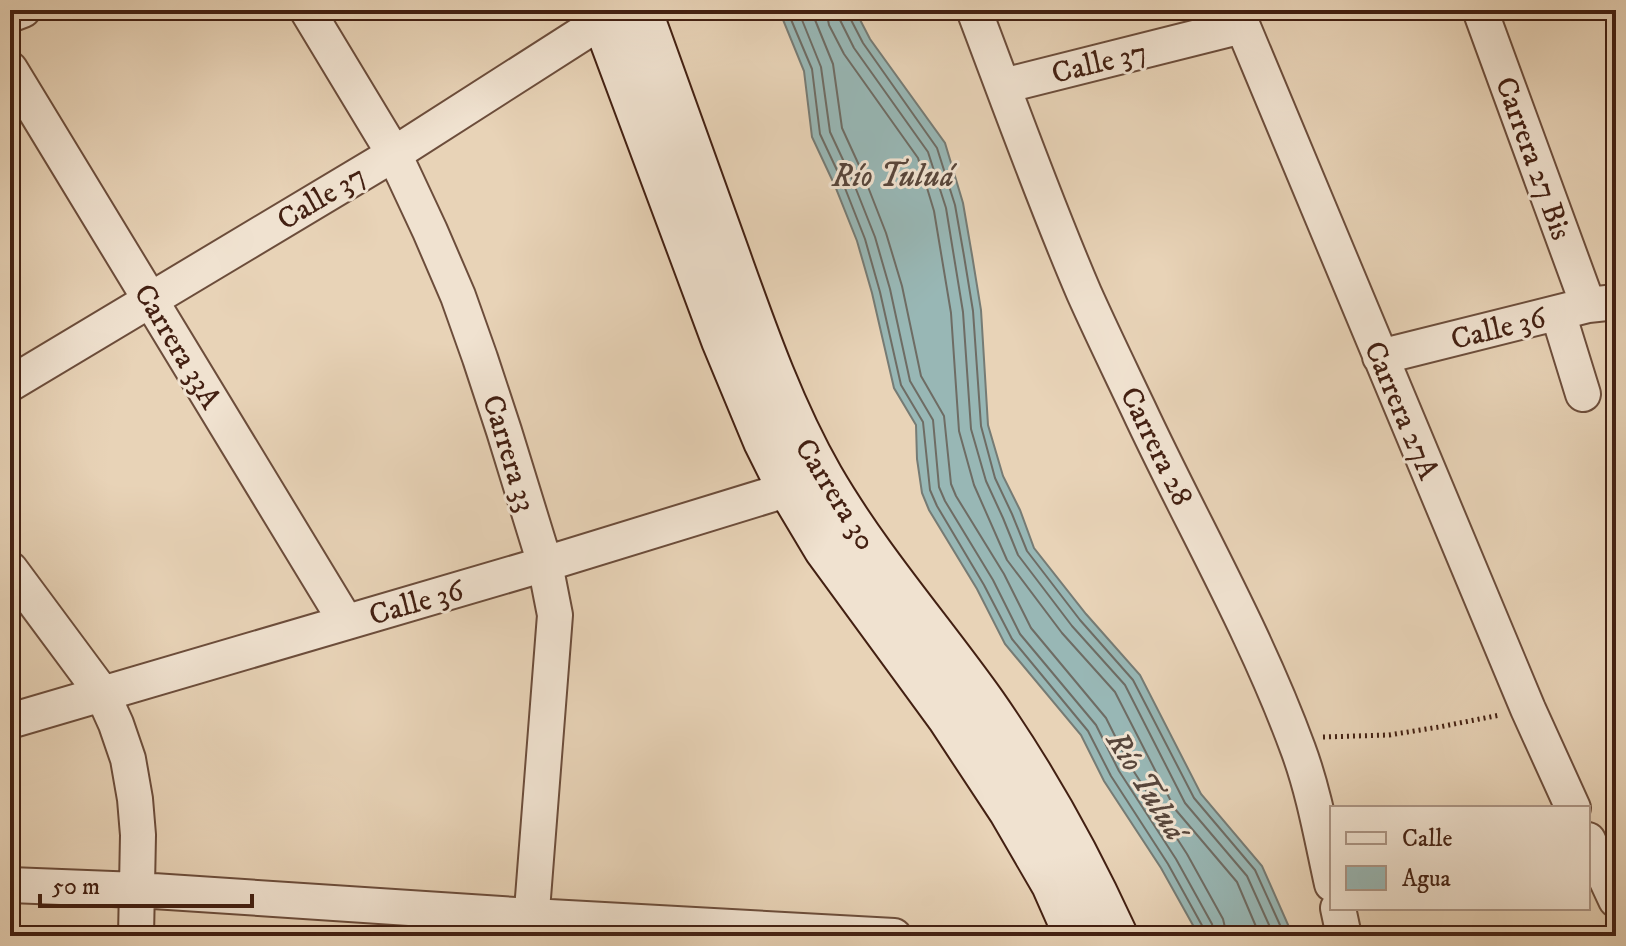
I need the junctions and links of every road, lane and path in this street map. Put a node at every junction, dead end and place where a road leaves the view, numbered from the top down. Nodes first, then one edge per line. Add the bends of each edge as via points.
1 (23, 10) edge
2 (307, 10) edge
3 (974, 10) edge
4 (1480, 10) edge
5 (619, 12) edge
6 (10, 15) edge
7 (1239, 18) edge
8 (10, 69) edge
9 (1003, 86) junction
10 (394, 154) junction
11 (150, 299) junction
12 (1587, 306) edge
13 (1380, 357) junction
14 (10, 384) edge
15 (1583, 394) dead end
16 (806, 484) junction
17 (545, 564) junction
18 (10, 569) edge
19 (346, 622) junction
20 (102, 693) junction
21 (1528, 709) junction
22 (10, 721) edge
23 (1293, 738) junction
24 (1572, 806) edge
25 (1590, 844) edge
26 (1330, 875) edge
27 (10, 885) edge
28 (138, 890) junction
29 (1616, 900) edge
30 (1338, 910) edge
31 (531, 926) edge
32 (136, 936) edge
33 (894, 936) edge
34 (1077, 936) edge
35 (1115, 936) edge
36 (1344, 936) edge

1 - 6 street
2 - 10 street, Carrera 33
3 - 9 street, Carrera 28
4 - 12 street, Carrera 27 Bis
5 - 10 street, Calle 37
5 - 16 main road, Carrera 30 via 796,431
7 - 9 street, Calle 37
7 - 13 street, Carrera 27A
8 - 11 street, Carrera 33A
9 - 23 street, Carrera 28 via 1084,292
10 - 11 street, Calle 37
10 - 17 street, Carrera 33 via 476,345
11 - 14 street, Calle 37
11 - 19 street, Carrera 33A
12 - 13 street, Calle 36
12 - 15 street, Carrera 27 Bis
13 - 21 street, Carrera 27A
16 - 17 street, Calle 36
16 - 34 main road, Carrera 30 via 826,548 1011,810
16 - 35 main road, Carrera 30 via 855,531 1025,766 1075,850
17 - 19 street, Calle 36
17 - 31 street, Carrera 33 via 555,615
18 - 20 street
19 - 20 street, Calle 36
20 - 22 street, Calle 36
20 - 28 street via 128,759 138,835
21 - 23 path via 1389,735
21 - 24 street, Carrera 27A
23 - 26 street, Carrera 28
25 - 29 street
27 - 28 street
28 - 31 street
28 - 32 street
30 - 36 street
31 - 33 street

